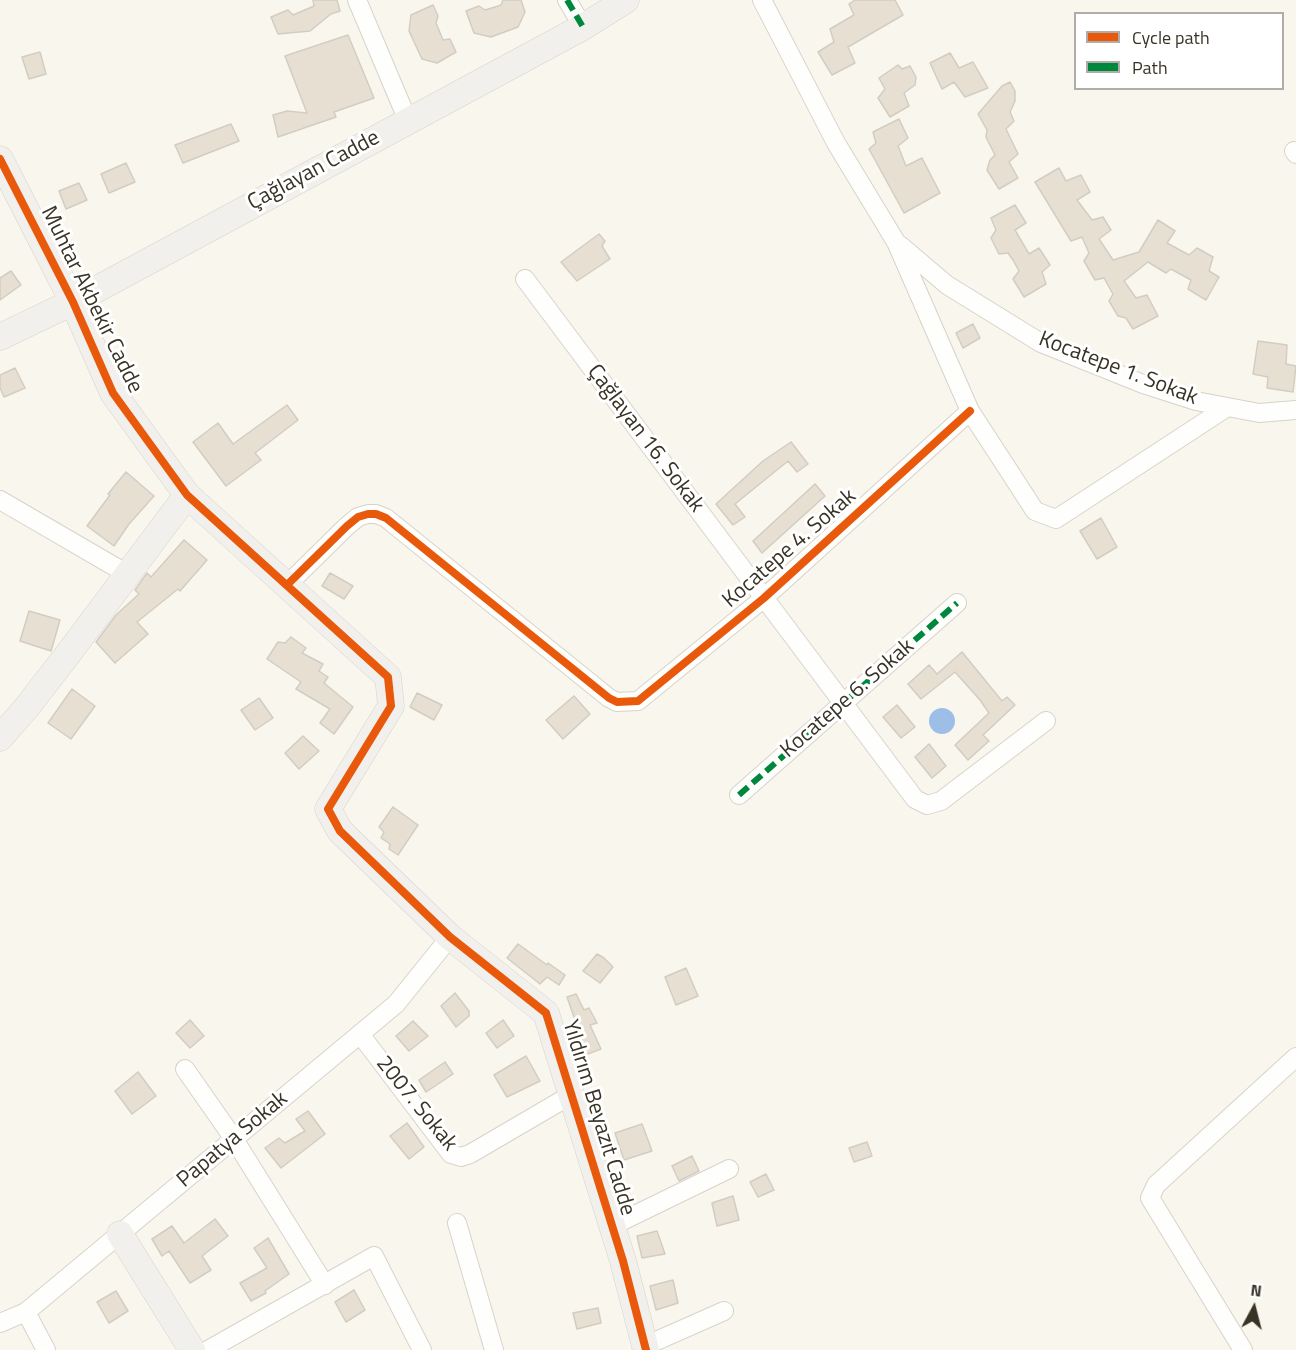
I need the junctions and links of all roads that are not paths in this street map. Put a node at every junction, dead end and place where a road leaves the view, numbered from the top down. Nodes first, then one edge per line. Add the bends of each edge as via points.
1 (357, 0) edge
2 (567, 0) edge
3 (626, 0) edge
4 (762, 0) edge
5 (583, 27) junction
6 (408, 121) junction
7 (0, 159) edge
8 (896, 242) junction
9 (525, 279) dead end
10 (73, 302) junction
11 (0, 337) edge
12 (1226, 408) junction
13 (1296, 410) edge
14 (970, 411) junction
15 (188, 495) junction
16 (0, 500) edge
17 (129, 575) junction
18 (287, 585) junction
19 (764, 598) junction
20 (957, 603) dead end
21 (844, 703) junction
22 (1046, 721) dead end
23 (0, 738) edge
24 (739, 795) dead end
25 (328, 809) joint
26 (450, 937) junction
27 (360, 1034) junction
28 (1296, 1057) edge
29 (185, 1069) dead end
30 (572, 1095) junction
31 (234, 1139) junction
32 (729, 1169) dead end
33 (457, 1223) dead end
34 (612, 1226) junction
35 (120, 1234) junction
36 (325, 1285) junction
37 (724, 1311) dead end
38 (26, 1312) junction
39 (0, 1323) edge
40 (646, 1348) edge
41 (46, 1350) edge
42 (192, 1350) edge
43 (208, 1350) edge
44 (422, 1350) edge
45 (494, 1350) edge
46 (1243, 1350) edge

1 - 6 street
2 - 5 street
3 - 5 street, Çağlayan Cadde
4 - 8 street via 836,143
5 - 6 street, Çağlayan Cadde
6 - 10 street, Çağlayan Cadde
7 - 10 street, Muhtar Akbekir Cadde
8 - 12 street, Kocatepe 1. Sokak via 947,285 1041,343 1143,384
8 - 14 street
9 - 19 street, Çağlayan 16. Sokak
10 - 11 street, Çağlayan Cadde
10 - 15 street, Muhtar Akbekir Cadde via 113,393
12 - 13 street, Kocatepe 1. Sokak via 1259,412
12 - 14 street via 1056,519 1035,511
14 - 19 street, Kocatepe 4. Sokak
15 - 17 street
15 - 18 street, Muhtar Akbekir Cadde
16 - 17 street
17 - 23 street
18 - 19 street, Kocatepe 4. Sokak via 347,526 358,518 376,514 617,702 638,701
18 - 25 street, Muhtar Akbekir Cadde via 388,677 391,706
19 - 21 street, Çağlayan 16. Sokak
20 - 21 street, Kocatepe 6. Sokak
21 - 22 street, Çağlayan 16. Sokak via 915,800 927,805 941,801
21 - 24 street, Kocatepe 6. Sokak
25 - 26 street, Yıldırım Beyazıt Cadde via 340,831
26 - 27 street, Papatya Sokak via 396,1004
26 - 30 street, Yıldırım Beyazıt Cadde via 546,1013
27 - 30 street, 2007. Sokak via 451,1154 460,1157
27 - 31 street, Papatya Sokak
28 - 46 street via 1156,1185 1150,1198
29 - 31 street
30 - 34 street, Yıldırım Beyazıt Cadde
31 - 35 street, Papatya Sokak
31 - 36 street
32 - 34 street
33 - 45 street
34 - 40 street, Yıldırım Beyazıt Cadde
35 - 38 street, Papatya Sokak
35 - 42 street
36 - 43 street
36 - 44 street via 374,1256
37 - 40 street
38 - 39 street, Papatya Sokak
38 - 41 street

